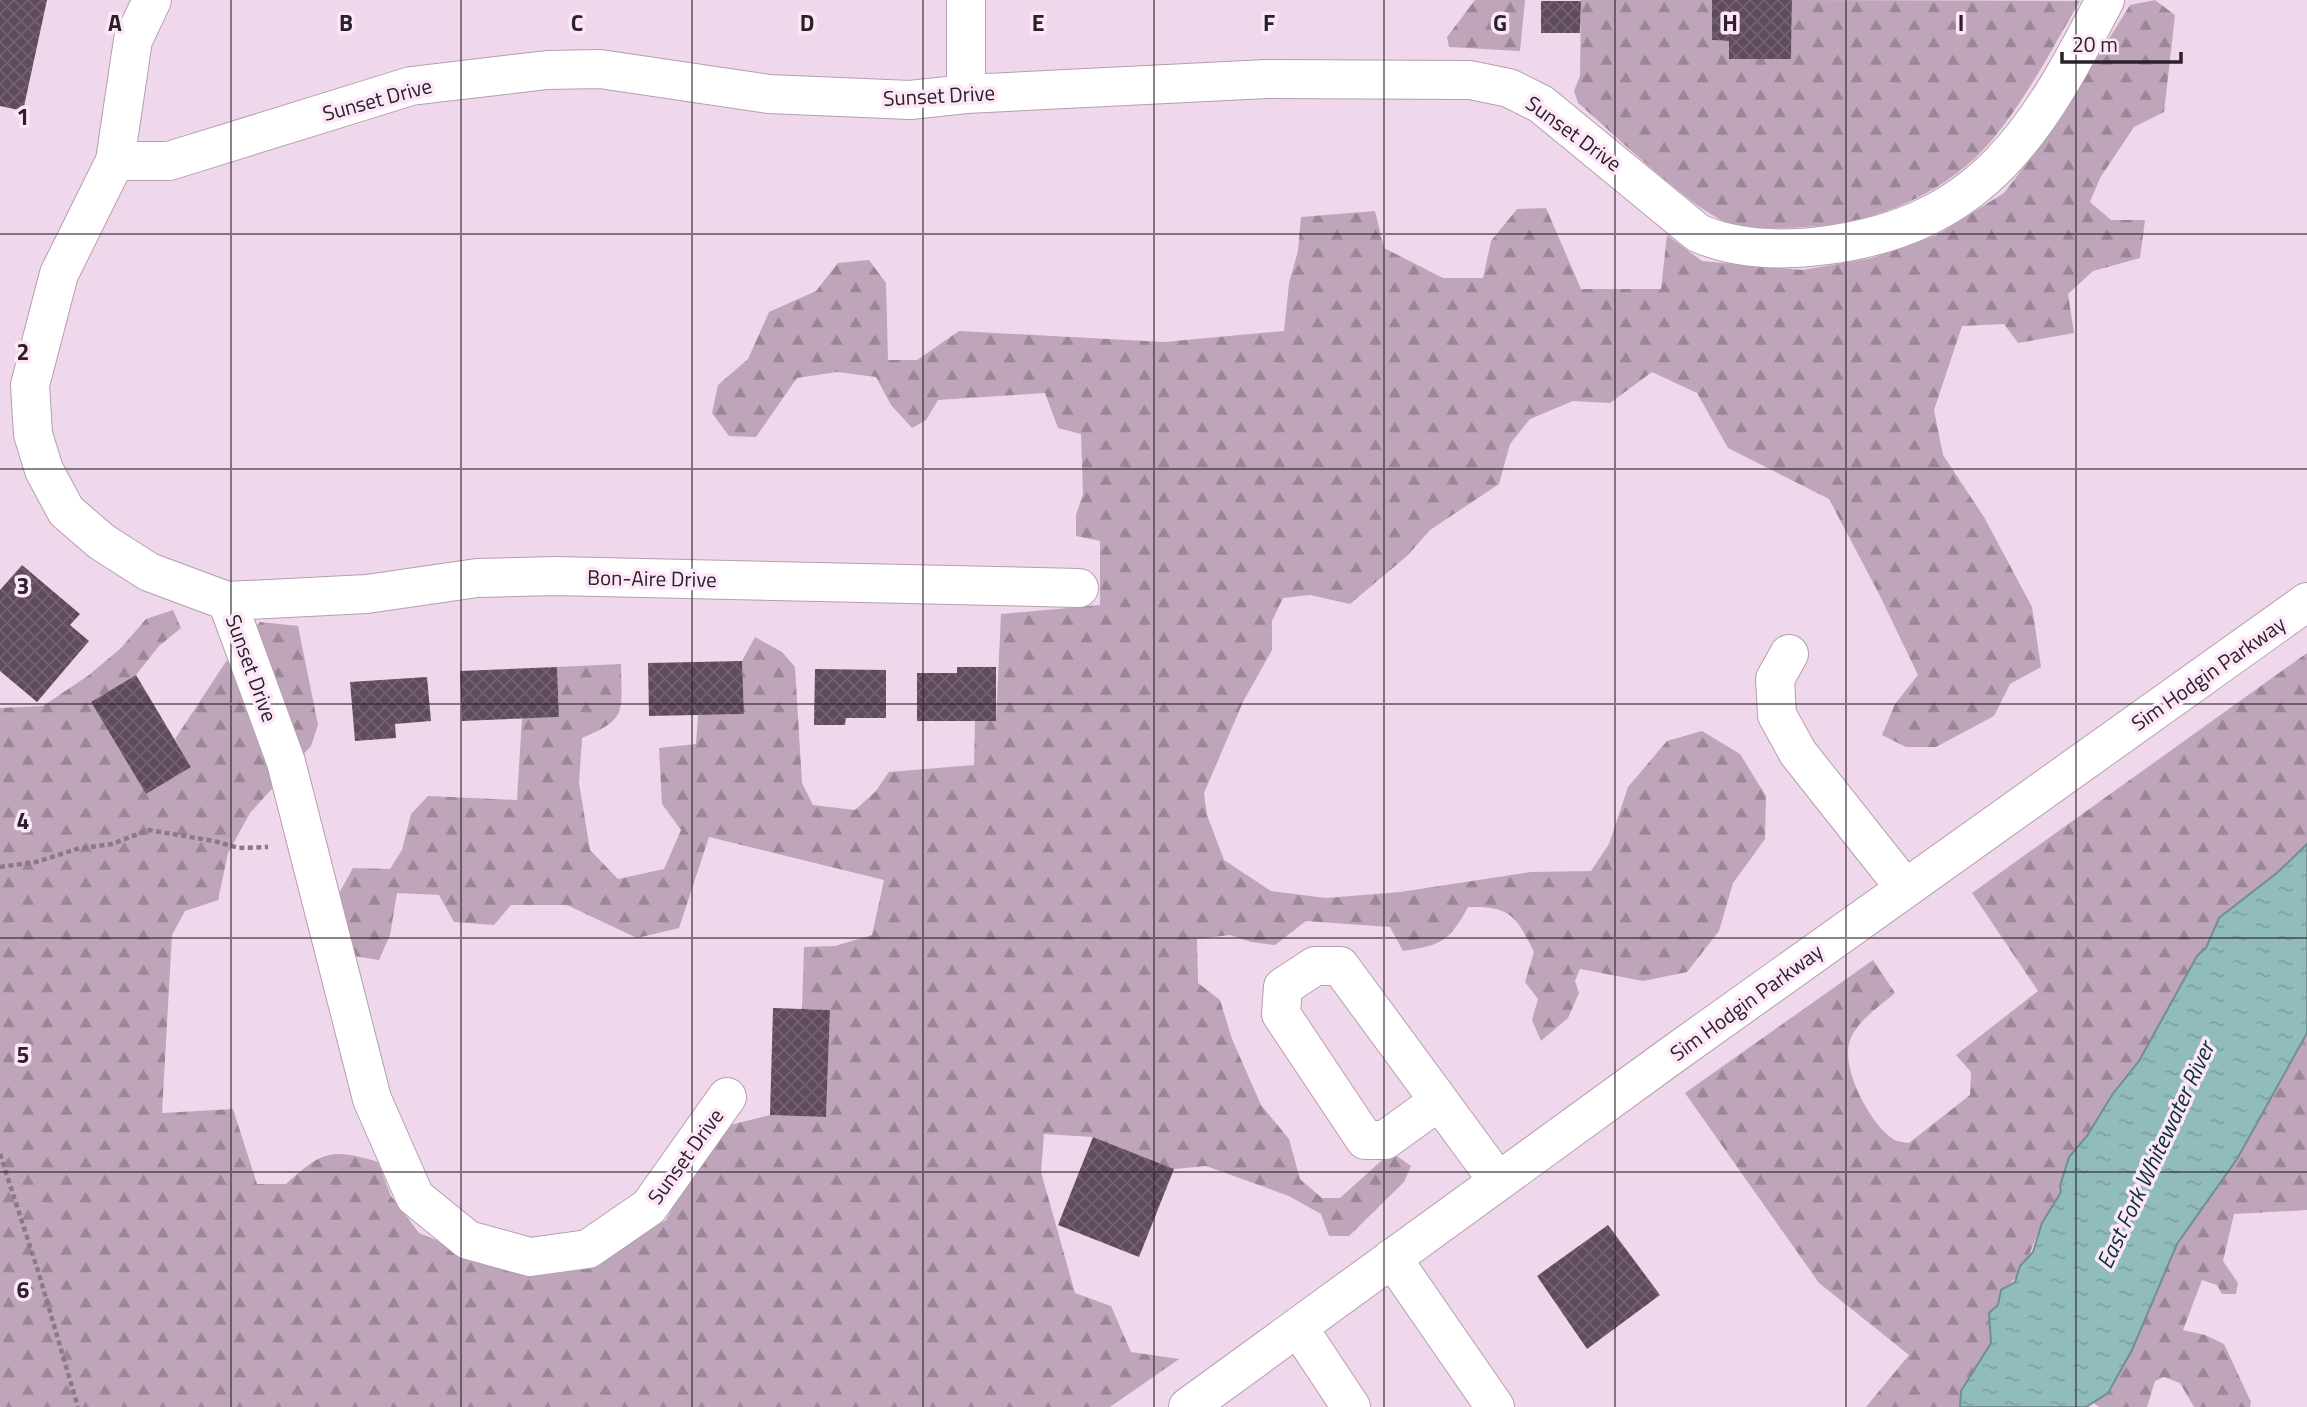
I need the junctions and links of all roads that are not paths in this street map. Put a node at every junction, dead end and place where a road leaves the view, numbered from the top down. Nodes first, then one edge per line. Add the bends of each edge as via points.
1 (152, 0) edge
2 (966, 0) edge
3 (2105, 0) edge
4 (966, 94) junction
5 (115, 162) junction
6 (1079, 588) dead end
7 (227, 601) junction
8 (2307, 602) edge
9 (1789, 653) dead end
10 (1905, 888) junction
11 (727, 1097) dead end
12 (1439, 1101) junction
13 (1498, 1181) junction
14 (1392, 1258) junction
15 (1298, 1327) junction
16 (1188, 1407) edge
17 (1351, 1407) edge
18 (1495, 1407) edge

1 - 5 street via 133,40
2 - 4 street
3 - 4 street, Sunset Drive via 2029,133 1988,177 1912,223 1856,241 1812,247 1742,248 1698,233 1541,104 1509,88 1470,80 1267,79
4 - 5 street, Sunset Drive via 910,100 769,94 611,70 547,70 411,86 169,161
5 - 7 street, Sunset Drive via 59,274 30,385 33,434 44,470 66,511 149,572
6 - 7 street, Bon-Aire Drive via 554,576 477,578 367,594
7 - 11 street, Sunset Drive via 286,762 372,1099 415,1197 468,1240 530,1257 588,1249 649,1208
8 - 10 street, Sim Hodgin Parkway
9 - 10 street via 1775,678 1777,715 1798,753
10 - 13 street, Sim Hodgin Parkway
12 - 12 street via 1340,966 1315,966 1283,987 1281,1014 1365,1140 1385,1140
12 - 13 street
13 - 14 street, Sim Hodgin Parkway
14 - 15 street, Sim Hodgin Parkway
14 - 18 street
15 - 16 street, Sim Hodgin Parkway
15 - 17 street

